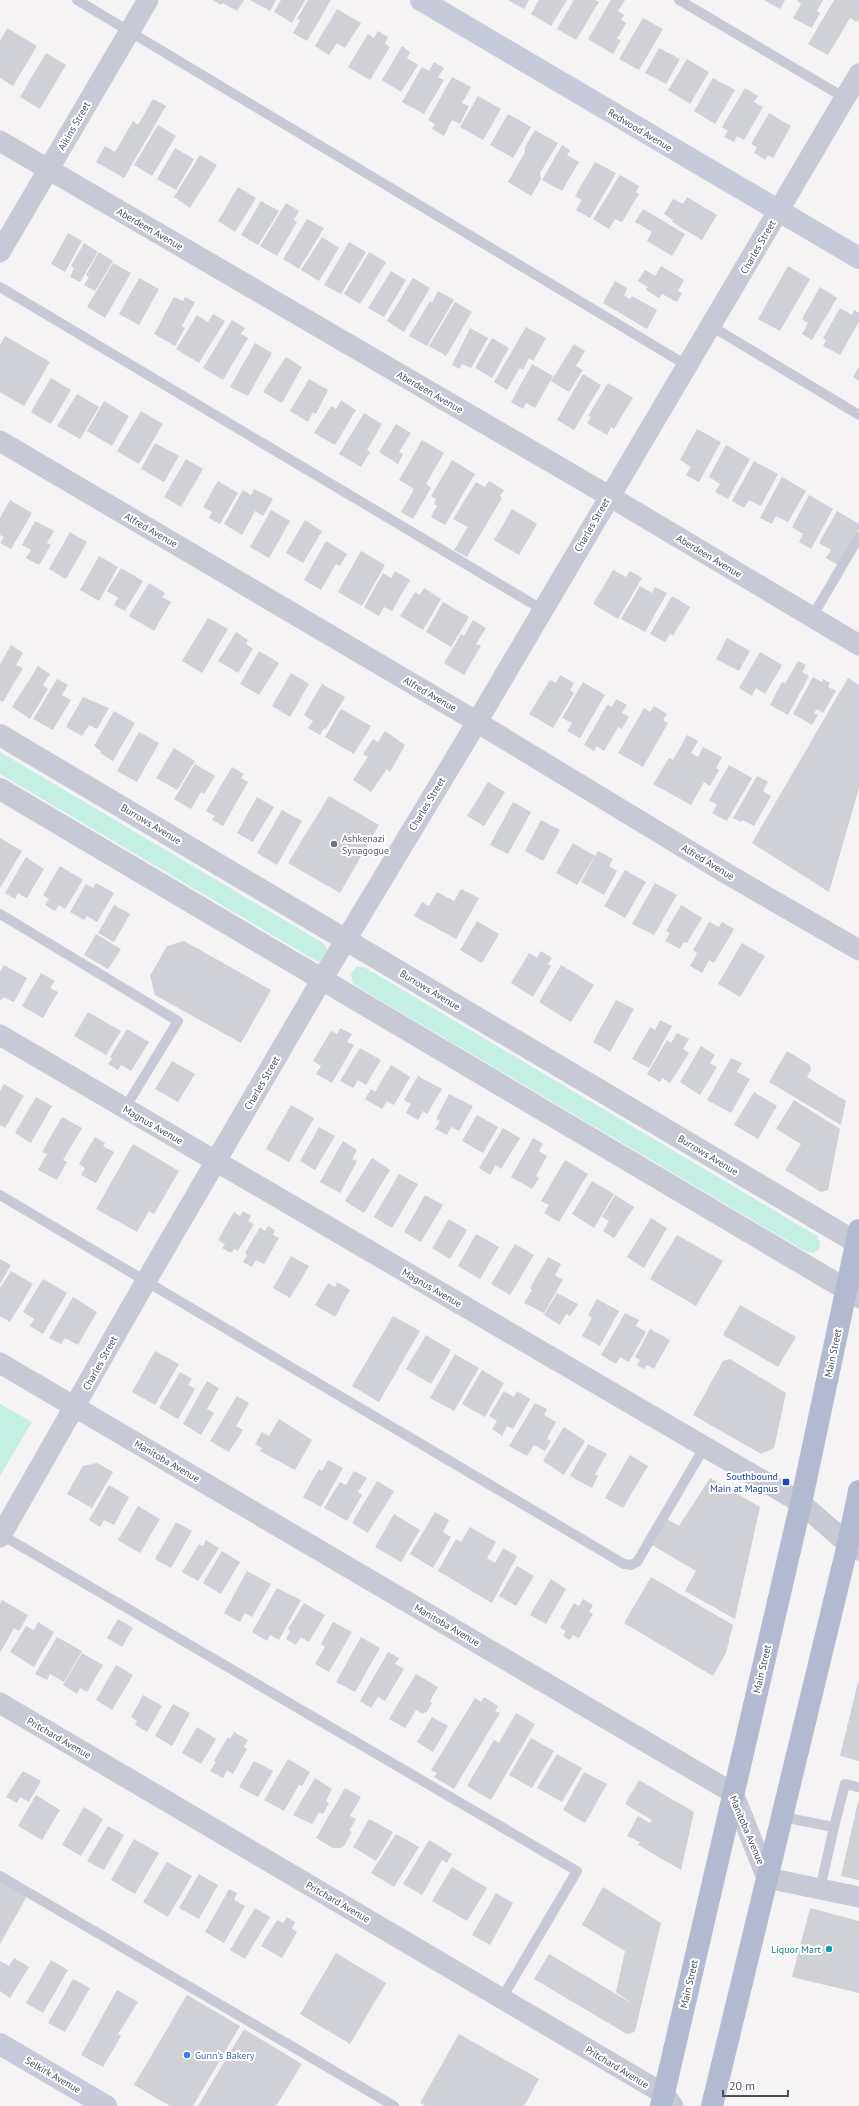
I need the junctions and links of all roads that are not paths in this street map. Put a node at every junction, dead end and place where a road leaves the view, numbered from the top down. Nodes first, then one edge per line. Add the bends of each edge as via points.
1 (77, 0) edge
2 (148, 0) edge
3 (421, 0) edge
4 (679, 0) edge
5 (130, 31) junction
6 (859, 74) edge
7 (845, 98) junction
8 (0, 141) edge
9 (48, 170) junction
10 (778, 212) junction
11 (0, 252) edge
12 (859, 258) edge
13 (0, 287) edge
14 (711, 326) junction
15 (688, 366) junction
16 (859, 415) edge
17 (0, 441) edge
18 (609, 496) junction
19 (859, 537) edge
20 (543, 610) junction
21 (812, 617) junction
22 (859, 645) edge
23 (477, 722) junction
24 (0, 735) edge
25 (0, 789) edge
26 (0, 914) edge
27 (346, 940) junction
28 (859, 950) edge
29 (321, 981) junction
30 (0, 1035) edge
31 (125, 1108) junction
32 (216, 1162) junction
33 (0, 1195) edge
34 (858, 1239) edge
35 (146, 1281) junction
36 (853, 1293) edge
37 (0, 1363) edge
38 (75, 1407) junction
39 (704, 1448) junction
40 (859, 1491) edge
41 (801, 1503) junction
42 (0, 1535) edge
43 (854, 1547) edge
44 (0, 1703) edge
45 (859, 1787) edge
46 (733, 1793) junction
47 (782, 1817) junction
48 (834, 1827) junction
49 (0, 1876) edge
50 (767, 1878) junction
51 (820, 1889) junction
52 (859, 1897) edge
53 (502, 1998) junction
54 (0, 2044) edge
55 (666, 2102) edge
56 (106, 2106) edge
57 (394, 2106) edge
58 (712, 2106) edge

1 - 5 lane
2 - 5 street, Aikins Street
3 - 10 main road, Redwood Avenue
4 - 7 lane
5 - 9 street, Aikins Street
5 - 15 lane
6 - 7 street, Charles Street
7 - 10 street, Charles Street
8 - 9 street, Aberdeen Avenue
9 - 11 street, Aikins Street
9 - 18 street, Aberdeen Avenue
10 - 12 main road, Redwood Avenue
10 - 14 street, Charles Street
13 - 20 lane
14 - 15 street, Charles Street
14 - 16 lane
15 - 18 street, Charles Street
17 - 23 street, Alfred Avenue
18 - 20 street, Charles Street
18 - 21 street, Aberdeen Avenue
19 - 21 lane
20 - 23 street, Charles Street
21 - 22 street, Aberdeen Avenue
23 - 27 street, Charles Street
23 - 28 street, Alfred Avenue via 722,871
24 - 27 street, Burrows Avenue
25 - 29 street
26 - 31 lane via 178,1021
27 - 29 street, Charles Street
27 - 34 street, Burrows Avenue
29 - 32 street, Charles Street
29 - 36 street
30 - 31 street, Magnus Avenue
31 - 32 street, Magnus Avenue
32 - 35 street, Charles Street
32 - 39 street, Magnus Avenue
33 - 35 lane
34 - 36 main road, Main Street
35 - 38 street, Charles Street
35 - 39 lane via 624,1564 637,1562
36 - 41 main road, Main Street
37 - 38 street, Manitoba Avenue
38 - 42 street, Charles Street
38 - 46 street, Manitoba Avenue
39 - 41 street, Magnus Avenue
40 - 43 main road
41 - 43 street, Magnus Avenue
41 - 46 main road, Main Street
42 - 53 lane via 577,1871
43 - 47 main road
44 - 53 street, Pritchard Avenue
45 - 48 lane via 845,1784
46 - 50 street, Manitoba Avenue
46 - 55 main road, Main Street
47 - 48 lane
47 - 50 main road
48 - 51 lane
49 - 57 lane
50 - 51 street
50 - 58 main road
51 - 52 street
53 - 55 street, Pritchard Avenue
54 - 56 main road, Selkirk Avenue

